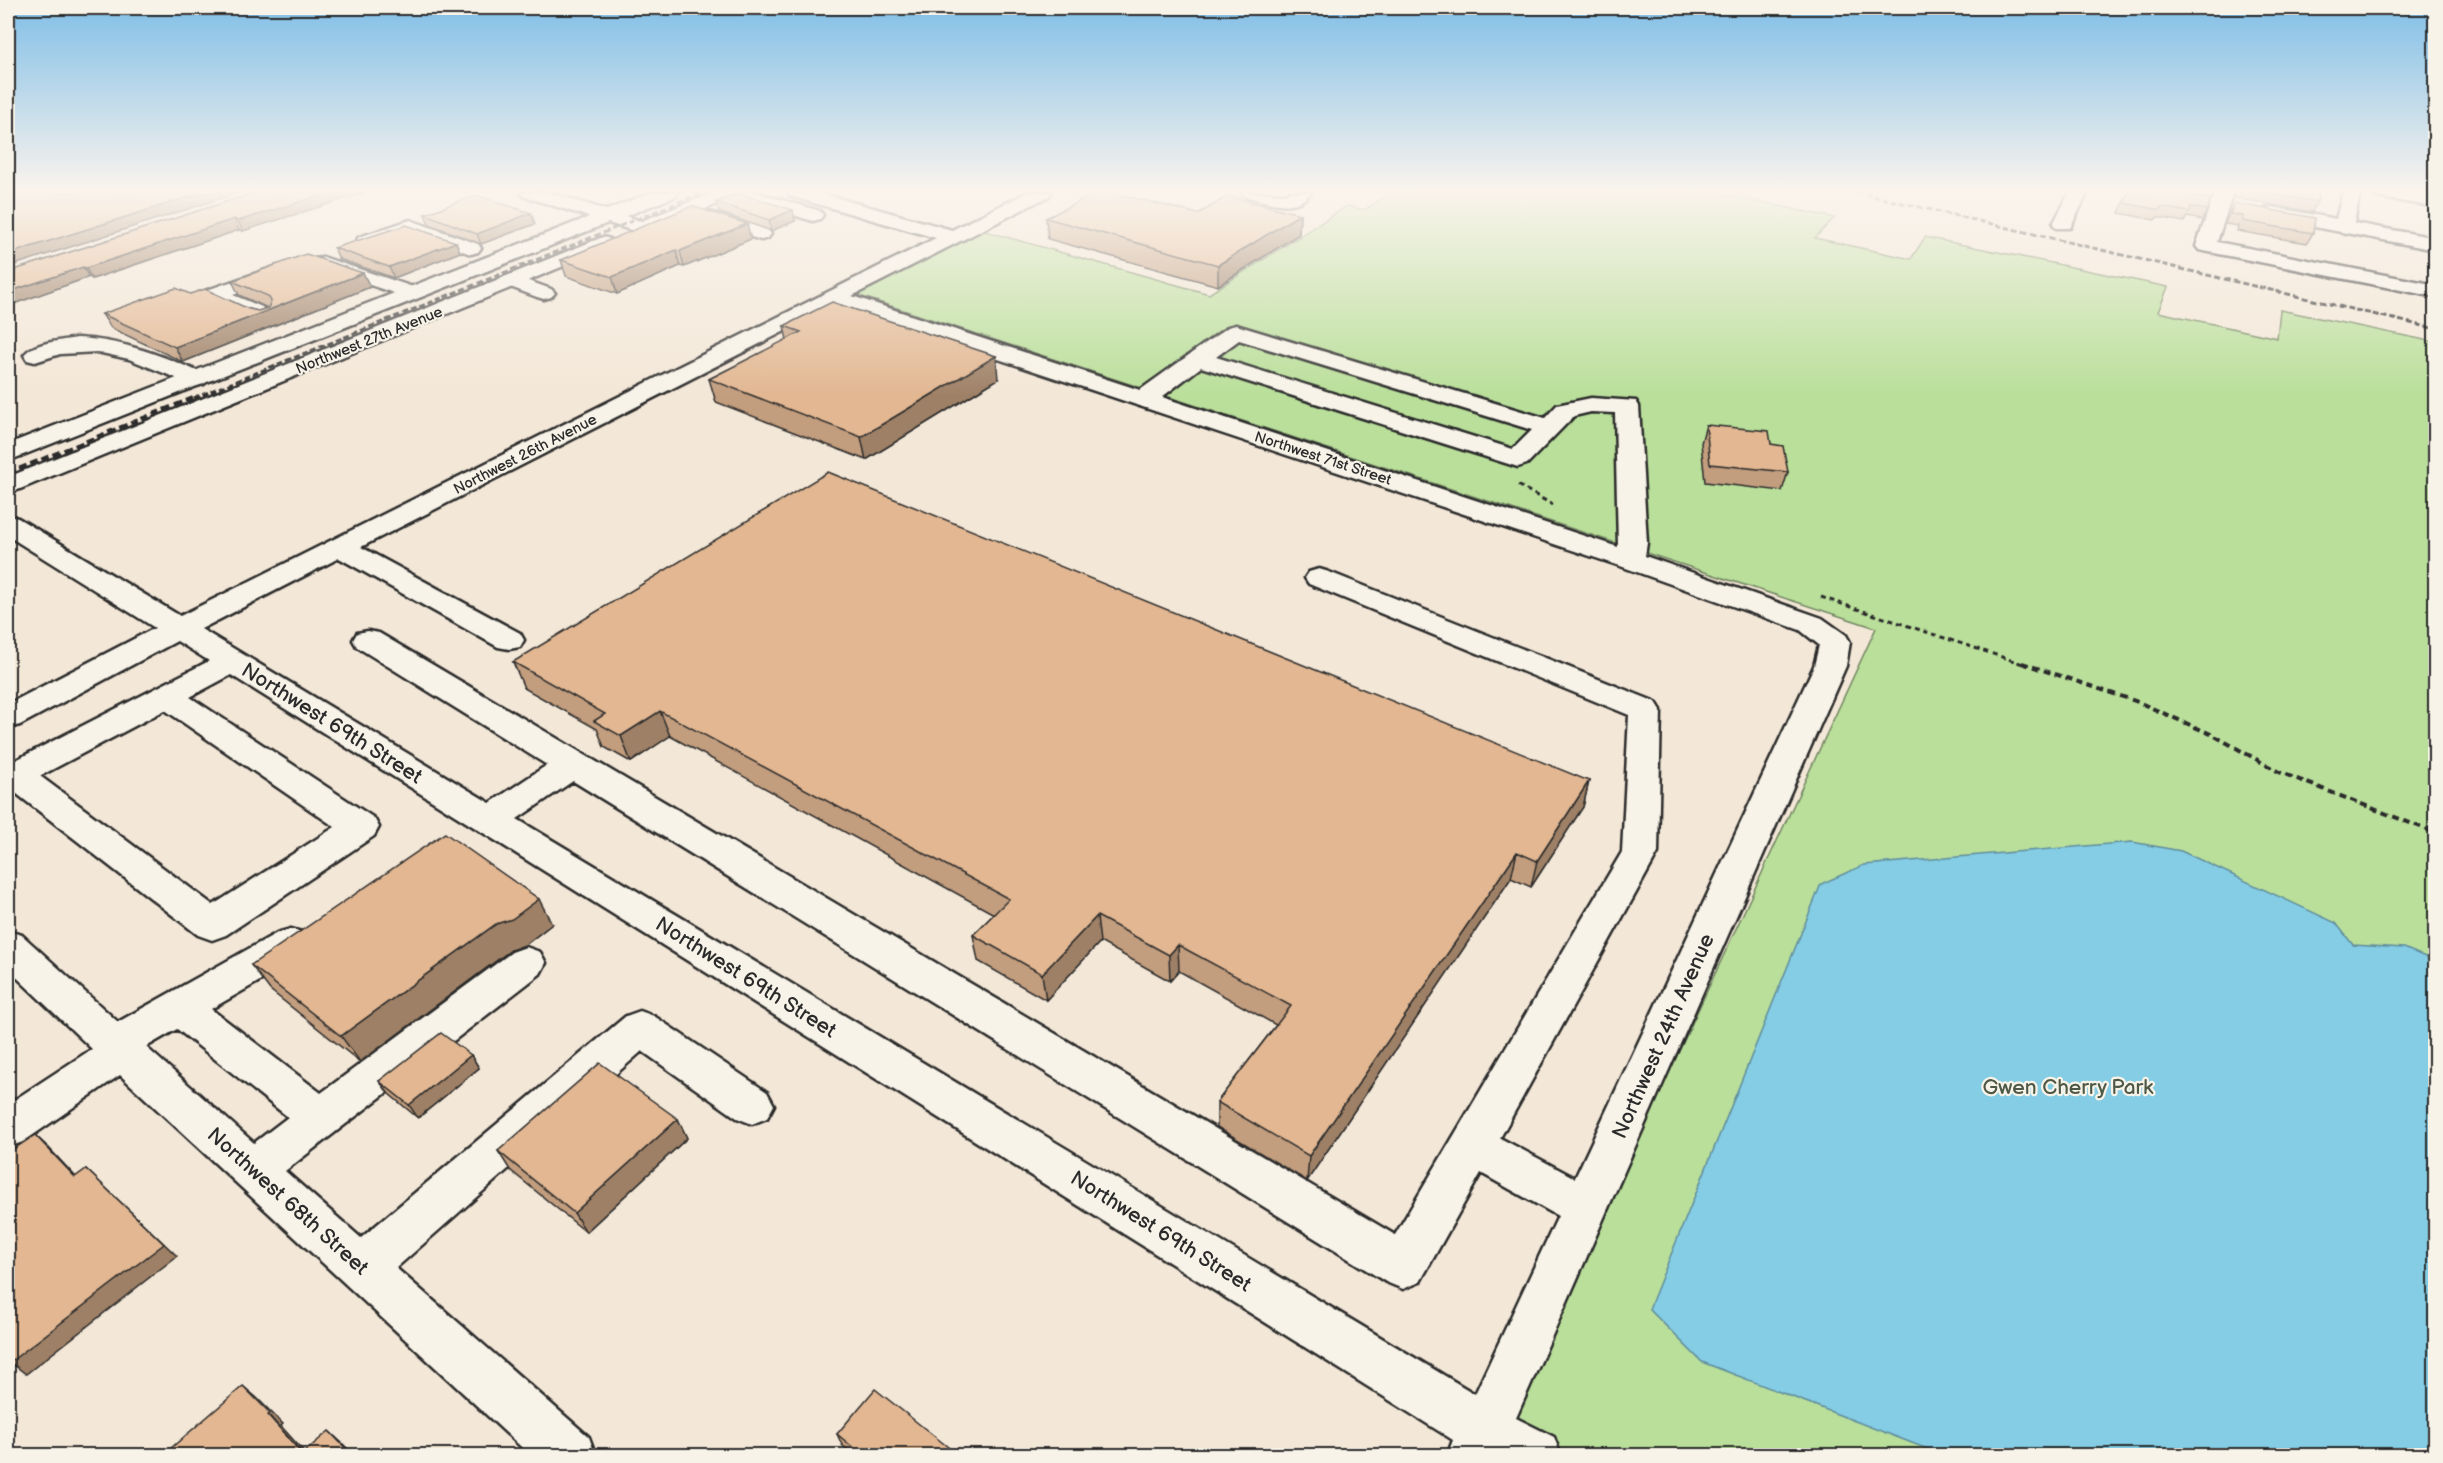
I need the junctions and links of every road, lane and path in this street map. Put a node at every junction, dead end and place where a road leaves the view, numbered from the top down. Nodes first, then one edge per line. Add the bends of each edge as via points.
1 (310, 260) edge
2 (494, 260) edge
3 (562, 260) edge
4 (904, 260) edge
5 (2279, 260) edge
6 (302, 263) junction
7 (512, 281) junction
8 (2436, 291) edge
9 (412, 293) junction
10 (544, 293) dead end
11 (834, 297) junction
12 (265, 317) edge
13 (35, 355) dead end
14 (1198, 359) junction
15 (196, 379) junction
16 (1144, 399) junction
17 (1549, 428) junction
18 (8, 453) edge
19 (1513, 483) dead end
20 (8, 486) edge
21 (1555, 507) dead end
22 (8, 524) edge
23 (340, 547) junction
24 (1630, 560) junction
25 (1319, 578) dead end
26 (1813, 609) junction
27 (177, 628) junction
28 (368, 640) dead end
29 (509, 640) dead end
30 (232, 662) junction
31 (166, 696) junction
32 (8, 717) edge
33 (572, 765) junction
34 (490, 820) junction
35 (2436, 833) edge
36 (319, 928) edge
37 (8, 946) edge
38 (526, 963) dead end
39 (179, 1008) junction
40 (118, 1048) junction
41 (752, 1106) dead end
42 (321, 1118) junction
43 (8, 1128) edge
44 (1472, 1145) junction
45 (252, 1170) junction
46 (1586, 1208) junction
47 (362, 1267) junction
48 (1479, 1443) edge
49 (570, 1455) edge
50 (1535, 1455) edge

1 - 6 street
2 - 9 street, Northwest 27th Avenue
3 - 7 street, Northwest 27th Avenue
4 - 11 street, Northwest 26th Avenue
5 - 8 street
6 - 9 street
6 - 12 street via 214,294
7 - 10 street
7 - 20 street, Northwest 27th Avenue
9 - 15 street, Northwest 27th Avenue
11 - 16 street, Northwest 71st Street
11 - 23 street, Northwest 26th Avenue
13 - 15 street via 71,344 90,344 142,355
14 - 16 street
14 - 17 street via 1236,332
14 - 17 street via 1518,459
15 - 18 street, Northwest 27th Avenue
16 - 24 street, Northwest 71st Street
17 - 24 street via 1566,410 1591,405 1627,406 1633,543
19 - 21 path
22 - 27 street, Northwest 69th Street
23 - 27 street, Northwest 26th Avenue
23 - 29 street
24 - 26 street, Northwest 71st Street
25 - 44 street via 1645,710 1640,853
26 - 35 path via 2138,702 2213,735 2279,772
26 - 46 street, Northwest 24th Avenue via 1835,642 1830,666
27 - 30 street, Northwest 69th Street
27 - 32 street, Northwest 26th Avenue
28 - 33 street
30 - 31 street
30 - 34 street, Northwest 69th Street
31 - 31 street via 15,775 212,925 361,827
33 - 34 street
33 - 44 street via 1403,1266
34 - 48 street, Northwest 69th Street
36 - 39 street
37 - 40 street, Northwest 68th Street
38 - 42 street
39 - 40 street
39 - 42 street
40 - 43 street
40 - 45 street, Northwest 68th Street
41 - 47 street via 640,1028
42 - 45 street
44 - 46 street
45 - 47 street, Northwest 68th Street
46 - 48 street, Northwest 24th Avenue
47 - 49 street, Northwest 68th Street
48 - 50 street

